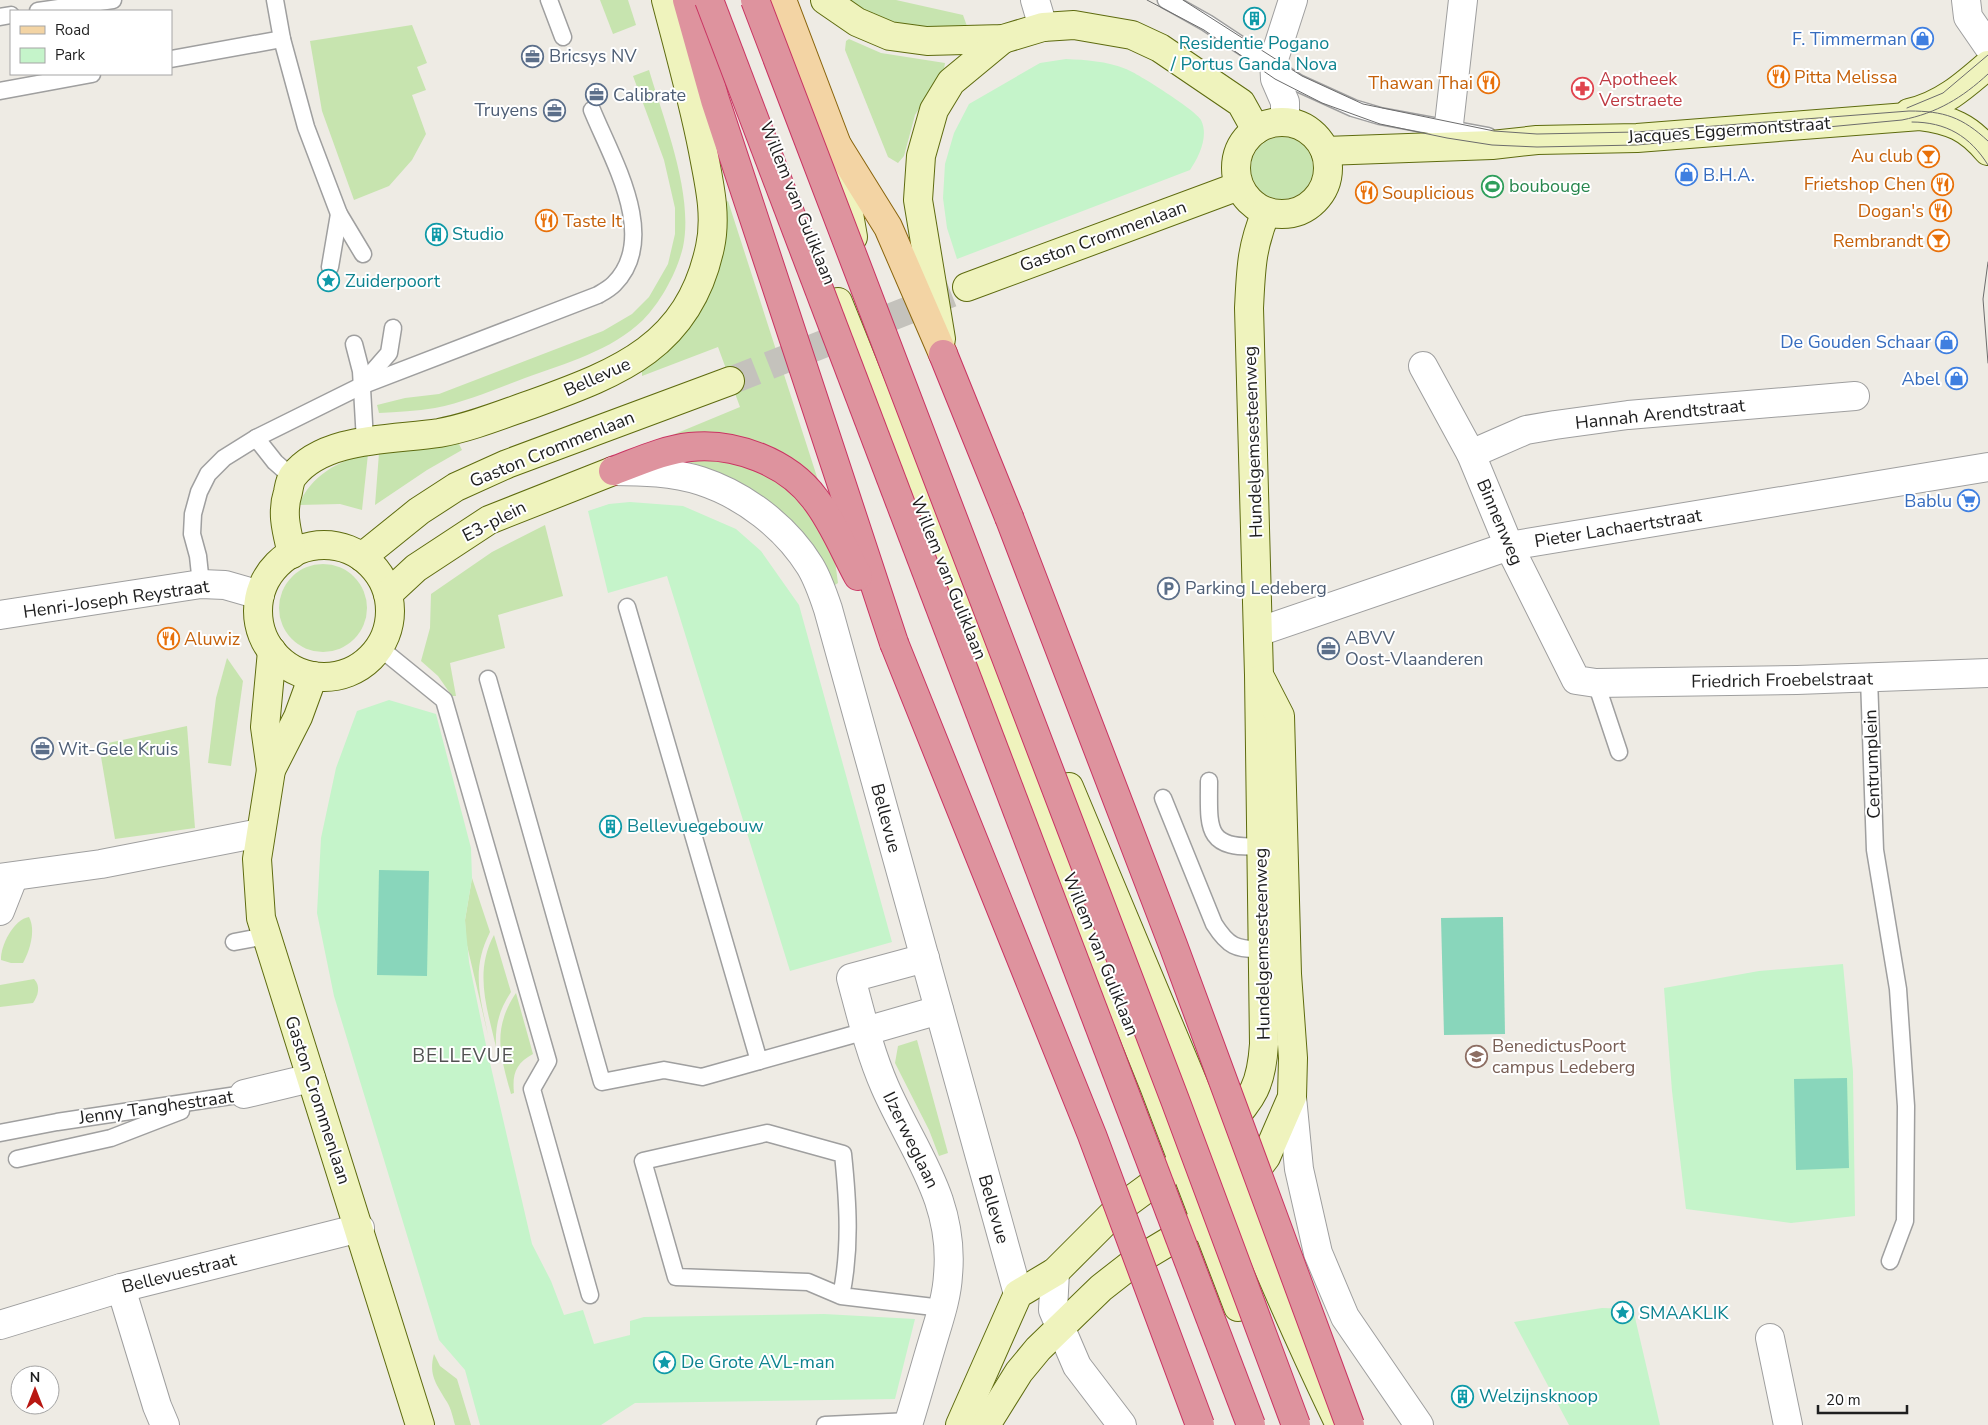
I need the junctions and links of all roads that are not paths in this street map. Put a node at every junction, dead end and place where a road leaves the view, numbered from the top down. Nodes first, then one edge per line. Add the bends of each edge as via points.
1 (112, 0) edge
2 (275, 0) edge
3 (549, 0) edge
4 (666, 0) edge
5 (686, 0) edge
6 (708, 0) edge
7 (755, 0) edge
8 (782, 0) edge
9 (825, 0) edge
10 (1036, 0) edge
11 (1166, 0) edge
12 (1293, 0) edge
13 (1462, 0) edge
14 (1966, 0) edge
15 (45, 10) edge
16 (1043, 27) junction
17 (564, 36) dead end
18 (1003, 38) junction
19 (282, 39) junction
20 (1988, 46) edge
21 (172, 59) edge
22 (1988, 65) edge
23 (1274, 68) junction
24 (87, 75) edge
25 (0, 91) edge
26 (592, 110) dead end
27 (1884, 118) junction
28 (1285, 122) junction
29 (1256, 130) junction
30 (1444, 137) junction
31 (837, 145) junction
32 (1325, 150) junction
33 (1988, 151) edge
34 (1239, 186) junction
35 (1266, 212) junction
36 (339, 214) junction
37 (363, 254) dead end
38 (330, 266) dead end
39 (967, 287) tunnel mouth
40 (393, 328) dead end
41 (354, 344) dead end
42 (944, 354) junction
43 (1423, 366) dead end
44 (730, 380) tunnel mouth
45 (361, 386) junction
46 (1855, 396) dead end
47 (256, 438) junction
48 (365, 440) junction
49 (1471, 454) junction
50 (1988, 466) edge
51 (614, 471) junction
52 (292, 477) junction
53 (1509, 546) junction
54 (292, 554) junction
55 (362, 556) junction
56 (201, 584) junction
57 (388, 594) junction
58 (260, 595) junction
59 (627, 607) dead end
60 (0, 615) edge
61 (1258, 632) junction
62 (894, 643) junction
63 (380, 648) junction
64 (272, 651) junction
65 (1988, 673) edge
66 (313, 676) junction
67 (1259, 676) junction
68 (1869, 678) junction
69 (488, 680) dead end
70 (1586, 681) junction
71 (1619, 752) dead end
72 (271, 770) junction
73 (1208, 781) dead end
74 (1163, 798) dead end
75 (260, 833) junction
76 (1260, 846) junction
77 (1284, 868) junction
78 (7, 878) edge
79 (0, 911) edge
80 (266, 936) junction
81 (234, 942) dead end
82 (1262, 949) junction
83 (925, 958) junction
84 (939, 1010) junction
85 (866, 1031) junction
86 (759, 1061) junction
87 (311, 1078) junction
88 (244, 1094) joint
89 (1292, 1097) junction
90 (213, 1099) junction
91 (0, 1133) edge
92 (1216, 1138) junction
93 (18, 1159) dead end
94 (1183, 1162) junction
95 (1237, 1194) junction
96 (1205, 1220) junction
97 (360, 1228) junction
98 (1890, 1261) dead end
99 (1055, 1272) junction
100 (121, 1288) junction
101 (1018, 1294) junction
102 (590, 1295) dead end
103 (841, 1296) junction
104 (942, 1308) junction
105 (0, 1325) edge
106 (1060, 1327) junction
107 (1770, 1338) dead end
108 (909, 1423) edge
109 (844, 1424) edge
110 (165, 1425) edge
111 (420, 1425) edge
112 (825, 1425) edge
113 (960, 1425) edge
114 (986, 1425) edge
115 (1122, 1425) edge
116 (1200, 1425) edge
117 (1251, 1425) edge
118 (1289, 1425) edge
119 (1296, 1425) edge
120 (1340, 1425) edge
121 (1350, 1425) edge
122 (1419, 1425) edge
123 (1788, 1425) edge

1 - 15 lane
2 - 19 lane
3 - 17 lane
4 - 48 main road, Bellevue via 712,200 711,246 699,286 680,319 643,355 614,372 568,390 466,427
5 - 62 highway via 715,100
6 - 94 main road, Willem van Guliklaan via 719,8
6 - 117 highway, bridge
7 - 119 highway, bridge
8 - 31 main road, Willem van Guliklaan
9 - 18 main road via 857,22 890,36 927,42
10 - 16 street
11 - 23 lane, Jacques Eggermontstraat
12 - 23 street
13 - 30 street
14 - 20 street via 1968,17
16 - 18 main road
16 - 29 main road via 1074,25 1102,28 1132,35 1160,48 1241,104
18 - 42 main road via 951,82 934,110 921,156 918,200
19 - 21 lane
19 - 36 lane via 306,127
22 - 27 main road via 1960,90 1939,103
23 - 28 street via 1285,102
23 - 30 lane, Jacques Eggermontstraat via 1353,108
24 - 25 lane
26 - 45 lane via 634,219 631,253 614,284 598,295
27 - 30 main road, Jacques Eggermontstraat via 1637,138 1537,140 1492,145
27 - 33 main road, Jacques Eggermontstraat via 1920,116 1943,119 1960,125
28 - 29 main road
28 - 32 main road via 1306,128 1318,138
29 - 34 main road via 1237,155 1235,165
30 - 32 main road, Jacques Eggermontstraat
31 - 42 main road via 888,227
31 - 92 main road, Willem van Guliklaan via 854,246 1042,722
32 - 35 main road via 1328,179 1317,199 1309,206 1288,214
34 - 35 main road via 1255,206
34 - 39 main road, Gaston Crommenlaan
35 - 61 main road, Hundelgemsesteenweg via 1252,254 1250,308
36 - 37 lane
36 - 38 lane
40 - 45 lane via 389,353
41 - 45 lane
42 - 121 highway, bridge via 1173,945
43 - 49 street, Binnenweg
44 - 55 main road, Gaston Crommenlaan via 506,464 456,487 419,511
45 - 47 lane
45 - 48 lane
46 - 49 street, Hannah Arendtstraat via 1628,415 1555,425 1526,430
47 - 52 lane
47 - 56 lane via 224,458 208,474 199,492 192,534
48 - 52 main road, Bellevue via 333,449 306,464
49 - 53 street, Binnenweg
50 - 53 street, Pieter Lachaertstraat
51 - 57 main road, E3-plein via 489,520 416,568
51 - 62 highway via 659,454 690,447 722,447 775,465 814,496
51 - 83 street, Bellevue via 667,474 700,481 729,493 772,522 810,566 828,608
52 - 54 main road via 283,506
53 - 61 street, Pieter Lachaertstraat
53 - 70 street, Binnenweg
54 - 55 main road via 309,547 327,545 345,548
54 - 58 main road via 273,569
55 - 57 main road via 383,579
56 - 58 street, Henri-Joseph Reystraat via 225,585
56 - 60 street, Henri-Joseph Reystraat
57 - 63 main road via 391,612 388,631
58 - 64 main road via 260,624
59 - 86 lane
61 - 67 main road, Hundelgemsesteenweg
62 - 116 highway, bridge via 1092,1136
63 - 66 main road via 353,670 334,676
63 - 102 lane via 444,700 548,1061 532,1089
64 - 66 main road via 283,663
64 - 72 main road, Gaston Crommenlaan via 265,727
65 - 68 street, Friedrich Froebelstraat
66 - 72 main road, Gaston Crommenlaan via 298,717
67 - 76 main road, Hundelgemsesteenweg
67 - 77 main road, Hundelgemsesteenweg via 1280,716
68 - 70 street, Friedrich Froebelstraat
68 - 98 lane, Centrumplein via 1875,850 1898,989 1906,1106 1905,1221
69 - 86 lane via 602,1082 664,1070 702,1077
70 - 71 lane, Binnenweg
72 - 75 main road, Gaston Crommenlaan
73 - 76 lane via 1209,813 1216,837 1225,844 1240,848
74 - 82 lane via 1214,924 1236,948
75 - 78 street via 146,864
75 - 80 main road, Gaston Crommenlaan via 256,859 257,886
76 - 77 lane
76 - 82 main road, Hundelgemsesteenweg
77 - 89 main road, Hundelgemsesteenweg
78 - 79 street
80 - 81 lane
80 - 87 main road, Gaston Crommenlaan
82 - 92 main road, Hundelgemsesteenweg via 1263,1068 1257,1089
83 - 84 street, Bellevue
83 - 85 street via 851,978
84 - 85 street
84 - 101 street, Bellevue
85 - 86 lane
85 - 104 street, IJzerweglaan via 885,1087 939,1196 948,1236 948,1275
87 - 88 street, Jenny Tanghestraat
87 - 97 main road, Gaston Crommenlaan
88 - 90 lane, Jenny Tanghestraat
89 - 95 main road, Hundelgemsesteenweg via 1266,1157
89 - 122 street, Hundelgemsesteenweg via 1299,1169 1318,1253 1345,1317
90 - 91 lane, Jenny Tanghestraat
90 - 93 lane via 111,1138
92 - 94 main road, Hundelgemsesteenweg
92 - 95 main road
94 - 96 main road
94 - 99 main road, Hundelgemsesteenweg via 1116,1211
95 - 96 main road, Hundelgemsesteenweg
95 - 120 main road via 1310,1364
96 - 106 main road, Hundelgemsesteenweg via 1133,1263
96 - 118 main road via 1265,1374
97 - 100 street, Bellevuestraat
97 - 111 main road, Gaston Crommenlaan
99 - 101 main road, Hundelgemsesteenweg
99 - 106 street via 1053,1310
100 - 105 street, Bellevuestraat
100 - 110 street via 156,1406
101 - 113 main road
103 - 103 lane via 808,1282 676,1277 643,1161 767,1132 843,1154 849,1214
103 - 104 lane
104 - 108 street, IJzerweglaan
106 - 114 main road, Hundelgemsesteenweg via 1019,1372
106 - 115 street via 1077,1366
107 - 123 street
108 - 109 lane
109 - 112 lane

